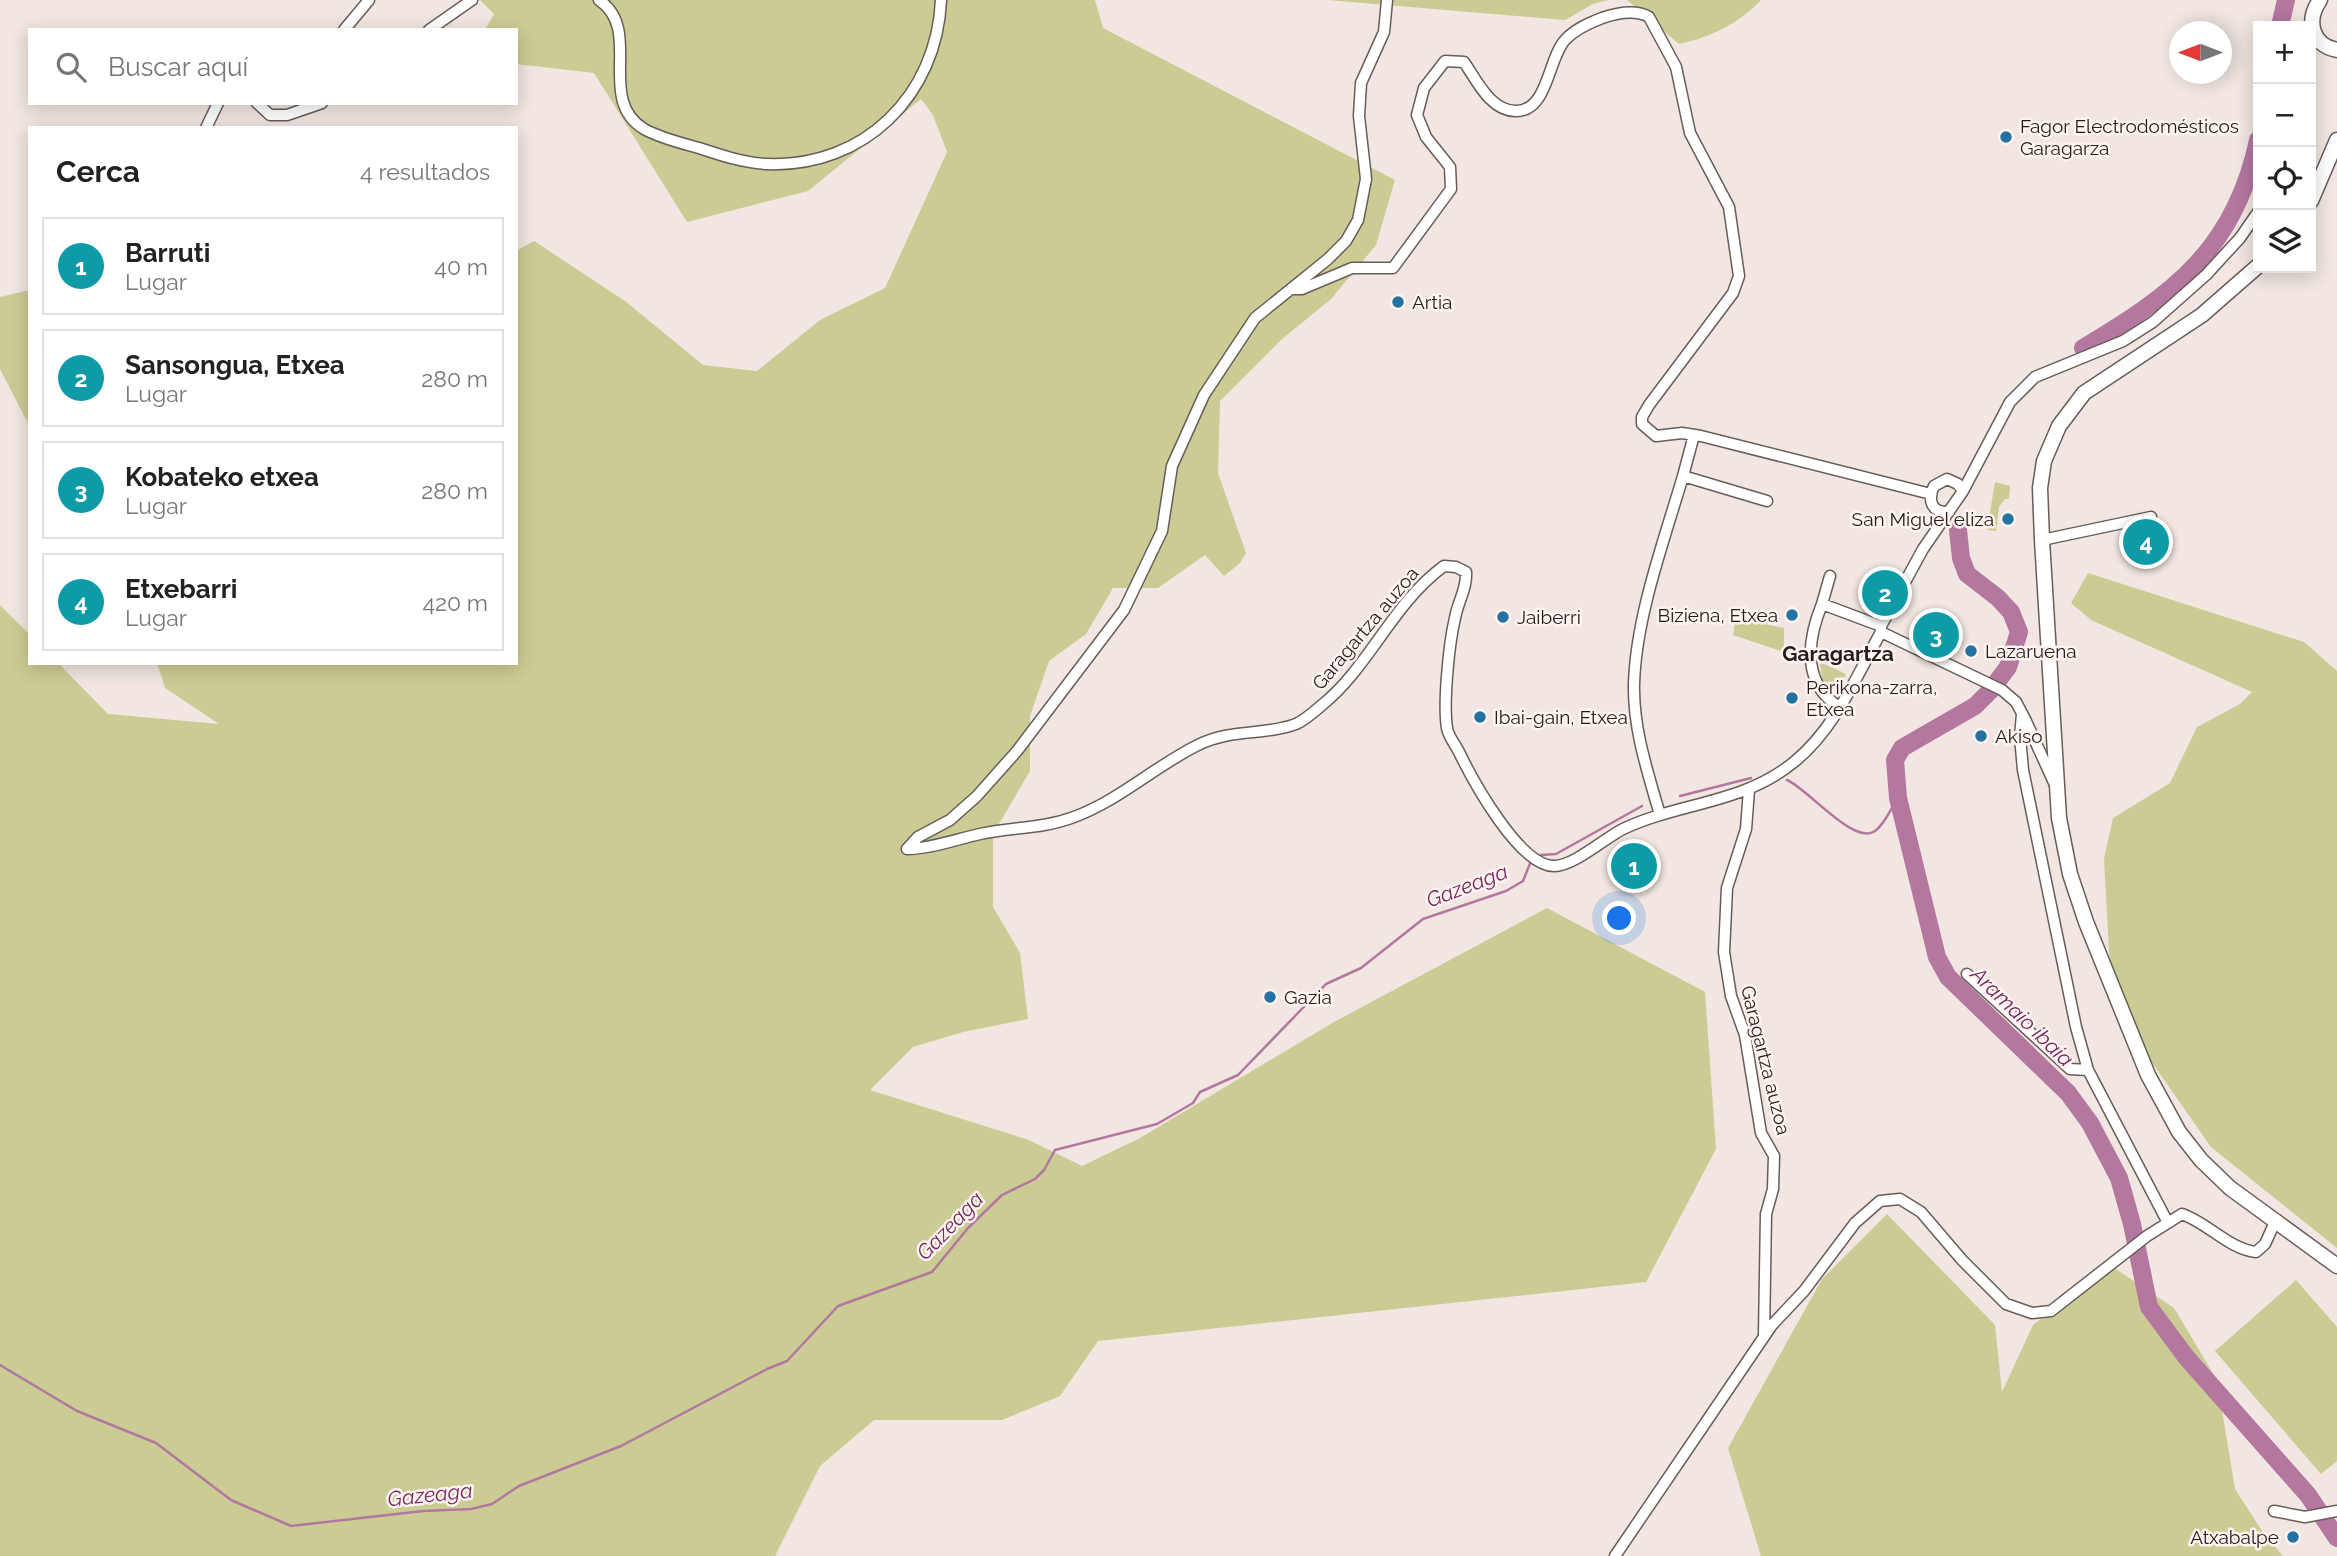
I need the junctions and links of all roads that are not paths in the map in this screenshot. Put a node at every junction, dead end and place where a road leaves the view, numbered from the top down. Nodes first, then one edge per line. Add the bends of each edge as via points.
1 (369, 0) edge
2 (472, 0) edge
3 (599, 0) edge
4 (941, 0) edge
5 (1387, 0) edge
6 (2320, 0) edge
7 (2310, 21) edge
8 (346, 28) edge
9 (432, 28) edge
10 (2316, 36) edge
11 (2333, 49) edge
12 (217, 105) edge
13 (259, 105) edge
14 (316, 105) edge
15 (207, 126) edge
16 (2337, 140) edge
17 (2316, 189) edge
18 (2253, 219) edge
19 (2253, 270) edge
20 (1291, 289) junction
21 (1694, 435) junction
22 (1682, 475) junction
23 (1963, 491) junction
24 (1931, 494) junction
25 (1767, 501) dead end
26 (1950, 512) junction
27 (2151, 517) dead end
28 (2042, 540) junction
29 (1830, 576) dead end
30 (1822, 604) junction
31 (1881, 629) junction
32 (1839, 707) junction
33 (2022, 714) junction
34 (2056, 788) junction
35 (1749, 790) junction
36 (1660, 816) junction
37 (1967, 974) dead end
38 (2088, 1070) junction
39 (2167, 1221) junction
40 (2275, 1222) junction
41 (2337, 1266) edge
42 (1763, 1338) junction
43 (2274, 1511) dead end
44 (2332, 1511) edge
45 (1615, 1556) edge

1 - 8 street
2 - 9 street
3 - 4 street via 616,18 619,29 621,99 630,117 644,129 669,139 768,164 849,148 890,120 924,71 934,47
5 - 20 street via 1384,32 1361,83 1358,103 1366,178 1358,220 1346,241
6 - 7 main road
10 - 11 main road
12 - 15 street
13 - 14 street via 270,115 287,115
16 - 17 main road
18 - 23 street via 2206,275 2152,322 2123,341 2035,377 2011,402
19 - 28 main road via 2202,314 2084,393 2070,409 2044,461
20 - 21 street via 1302,289 1352,268 1393,268 1446,198 1452,181 1450,167 1426,136 1417,115 1424,88 1445,61 1464,62 1490,100 1500,108 1522,111 1534,104 1566,38 1593,21 1635,12 1649,17 1671,54 1690,133 1729,207 1739,276 1733,293 1642,417 1642,424 1656,436
20 - 36 street, Garagartza auzoa via 1255,318 1203,395 1172,466 1163,531 1124,610 984,788 962,812 918,837 907,849 996,831 1040,828 1121,795 1197,745 1231,732 1280,729 1298,723 1356,672 1401,609 1444,566 1466,572 1455,617 1447,731 1474,785 1513,839 1546,864 1556,866 1642,820
21 - 22 street
21 - 24 street
22 - 25 street
22 - 36 street via 1643,623 1634,686 1637,727
23 - 24 street via 1958,484 1943,480 1936,482
23 - 26 street
24 - 26 street via 1934,509
26 - 31 street, Garagartza auzoa
27 - 28 street
28 - 34 main road
29 - 30 street
30 - 31 street
30 - 32 street via 1814,633 1813,670 1822,696
31 - 32 street, Garagartza auzoa
31 - 33 street via 2002,690
32 - 35 street, Garagartza auzoa via 1823,735 1795,761
33 - 34 street
33 - 38 street via 2023,770
34 - 40 main road via 2070,874 2148,1076 2179,1132 2201,1160
35 - 36 street, Garagartza auzoa
35 - 42 street, Garagartza auzoa via 1746,829 1727,888 1724,940 1728,982 1745,1035 1761,1133 1774,1156 1773,1189 1766,1214
37 - 38 street via 2070,1069
38 - 39 street
39 - 40 street via 2182,1214 2242,1251 2256,1252
39 - 42 street via 2051,1311 2032,1313 2006,1304 1921,1212 1900,1199 1880,1201 1855,1223
40 - 41 main road
42 - 45 street
43 - 44 street via 2316,1517

